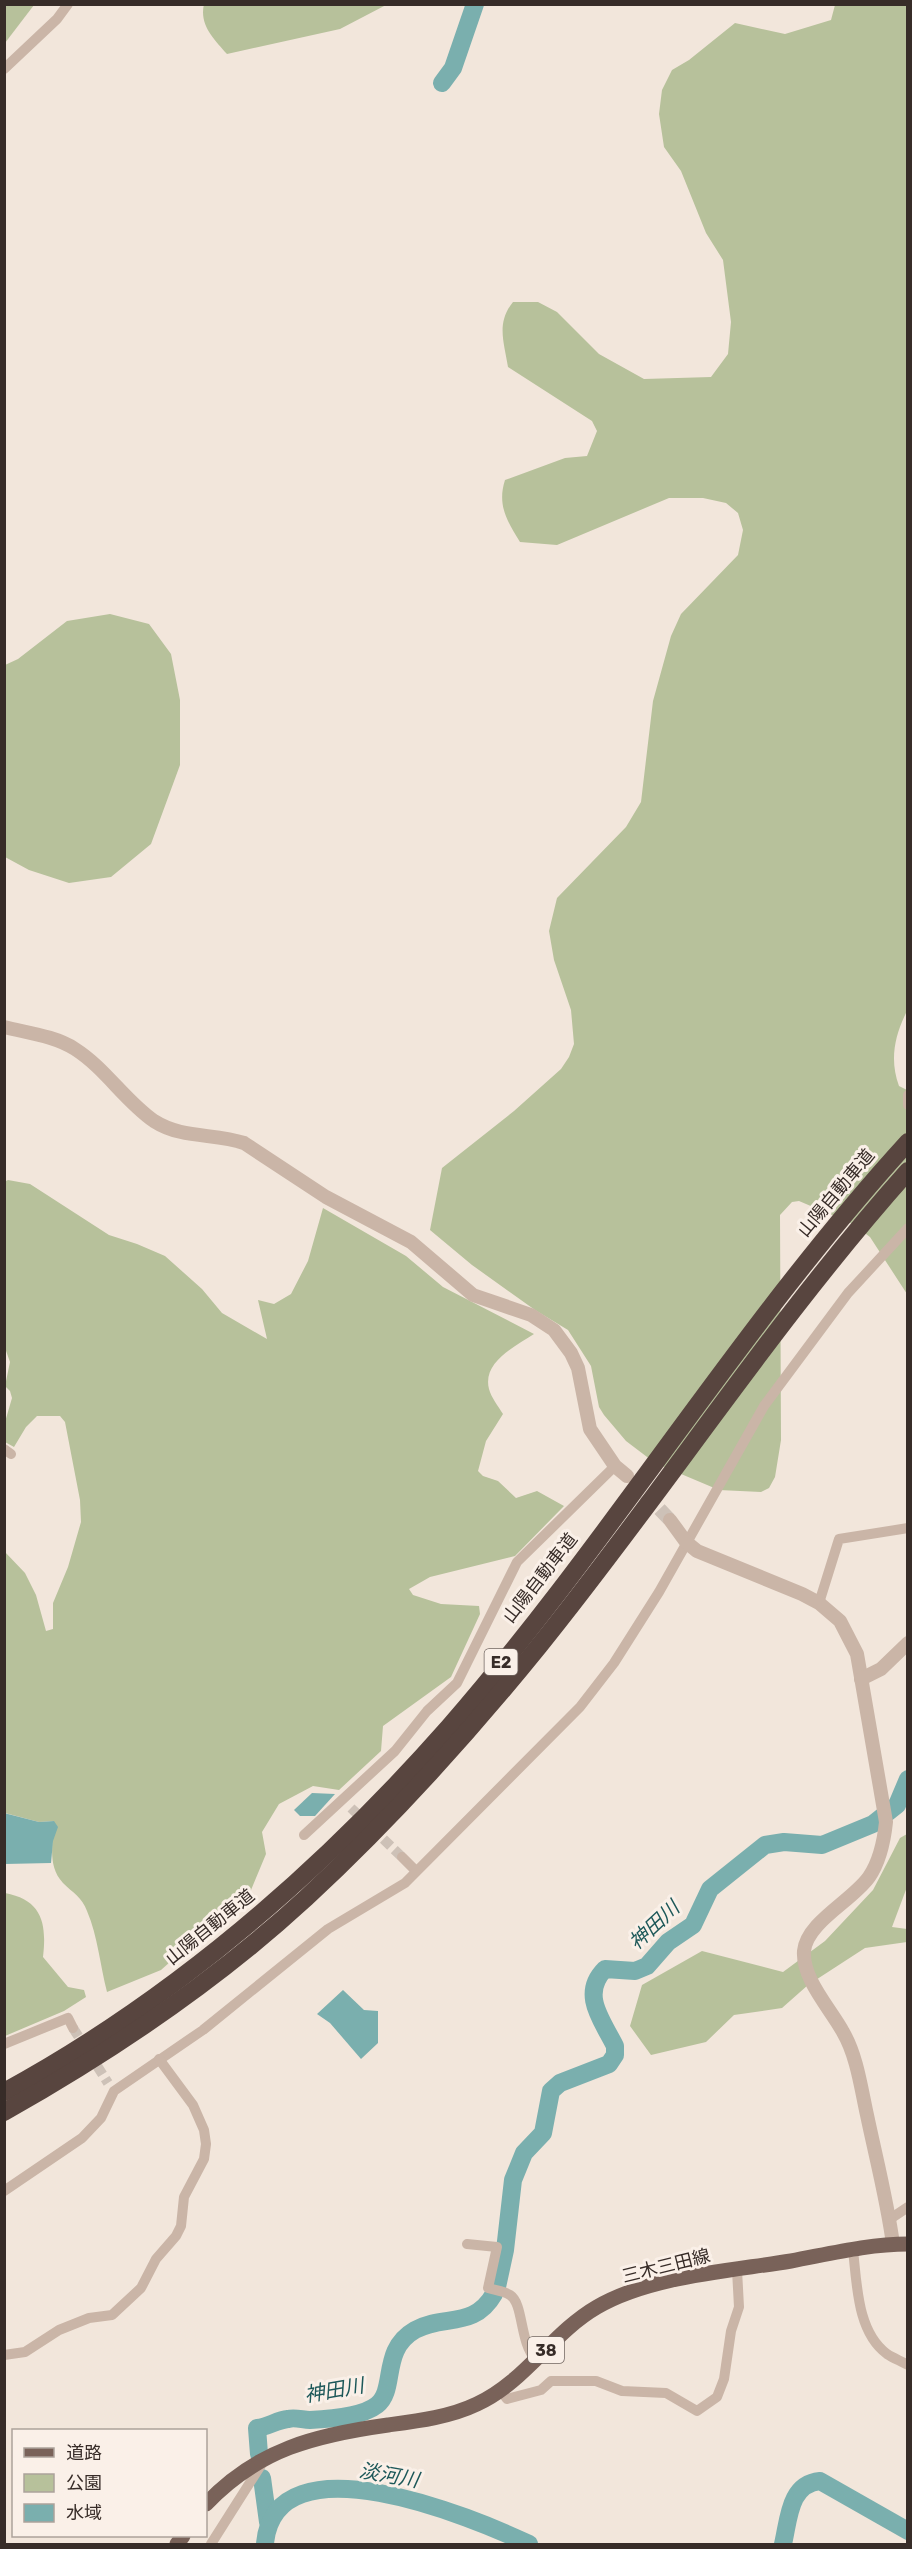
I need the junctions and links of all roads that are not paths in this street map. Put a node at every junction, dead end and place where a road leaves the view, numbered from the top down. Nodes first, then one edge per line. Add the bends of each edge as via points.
1 (68, 4) edge
2 (4, 69) edge
3 (4, 1027) edge
4 (908, 1095) edge
5 (907, 1105) edge
6 (908, 1142) edge
7 (908, 1171) edge
8 (908, 1228) edge
9 (615, 1466) junction
10 (627, 1476) dead end
11 (670, 1520) tunnel mouth
12 (908, 1528) edge
13 (686, 1542) junction
14 (819, 1603) junction
15 (908, 1643) edge
16 (861, 1679) junction
17 (304, 1834) dead end
18 (402, 1857) tunnel mouth
19 (416, 1871) junction
20 (73, 2028) dead end
21 (4, 2044) edge
22 (159, 2059) junction
23 (4, 2092) edge
24 (4, 2112) edge
25 (4, 2191) edge
26 (908, 2207) edge
27 (890, 2220) junction
28 (467, 2244) dead end
29 (900, 2244) edge
30 (853, 2250) junction
31 (737, 2270) junction
32 (4, 2355) edge
33 (536, 2360) junction
34 (908, 2364) edge
35 (501, 2391) junction
36 (267, 2457) junction
37 (207, 2503) edge
38 (211, 2544) edge

1 - 2 street
3 - 9 street via 73,1048 154,1120 190,1135 229,1138 249,1146 326,1197 411,1242 473,1295 542,1321 571,1353 578,1368 590,1429
4 - 5 street
6 - 23 highway, 山陽自動車道 / E2 via 825,1237 517,1642 450,1726 397,1783 292,1886 218,1948 100,2034
7 - 24 highway, E2 via 841,1249 539,1646 410,1795 304,1899 230,1962 110,2049
8 - 13 street via 848,1293 784,1377
9 - 10 street
9 - 17 street via 517,1562 457,1683 427,1711 348,1804
11 - 13 street
12 - 14 street via 839,1539
13 - 14 street via 728,1566
13 - 19 street via 614,1663 580,1707
14 - 16 street via 840,1621 852,1641
15 - 16 street via 880,1670
16 - 27 street via 886,1822 879,1858 848,1901 810,1934 804,1949 808,1974 845,2035 855,2065
18 - 19 street
19 - 22 street via 405,1883 328,1929 203,2030
20 - 21 street via 68,2018
22 - 25 street via 111,2087 101,2118 82,2138
22 - 32 street via 193,2105 206,2144 204,2159 184,2197 176,2236 156,2259 141,2288 112,2315 89,2318 59,2330 25,2352
26 - 27 street
27 - 29 street
28 - 33 street via 497,2247 488,2288 509,2294 516,2301 527,2350
29 - 30 main road, 三木三田線 / 38
30 - 31 main road, 三木三田線 / 38
30 - 34 street via 865,2321 873,2339 887,2354
31 - 33 main road, 三木三田線 / 38 via 658,2284 598,2307
31 - 35 street via 739,2307 724,2379 717,2397 697,2411 666,2393 622,2391 596,2381 551,2381 541,2390 507,2399
33 - 35 main road, 三木三田線 / 38
35 - 36 main road, 三木三田線 / 38 via 476,2405 447,2414 338,2432
36 - 37 main road, 三木三田線 / 38 via 225,2485
36 - 38 street

